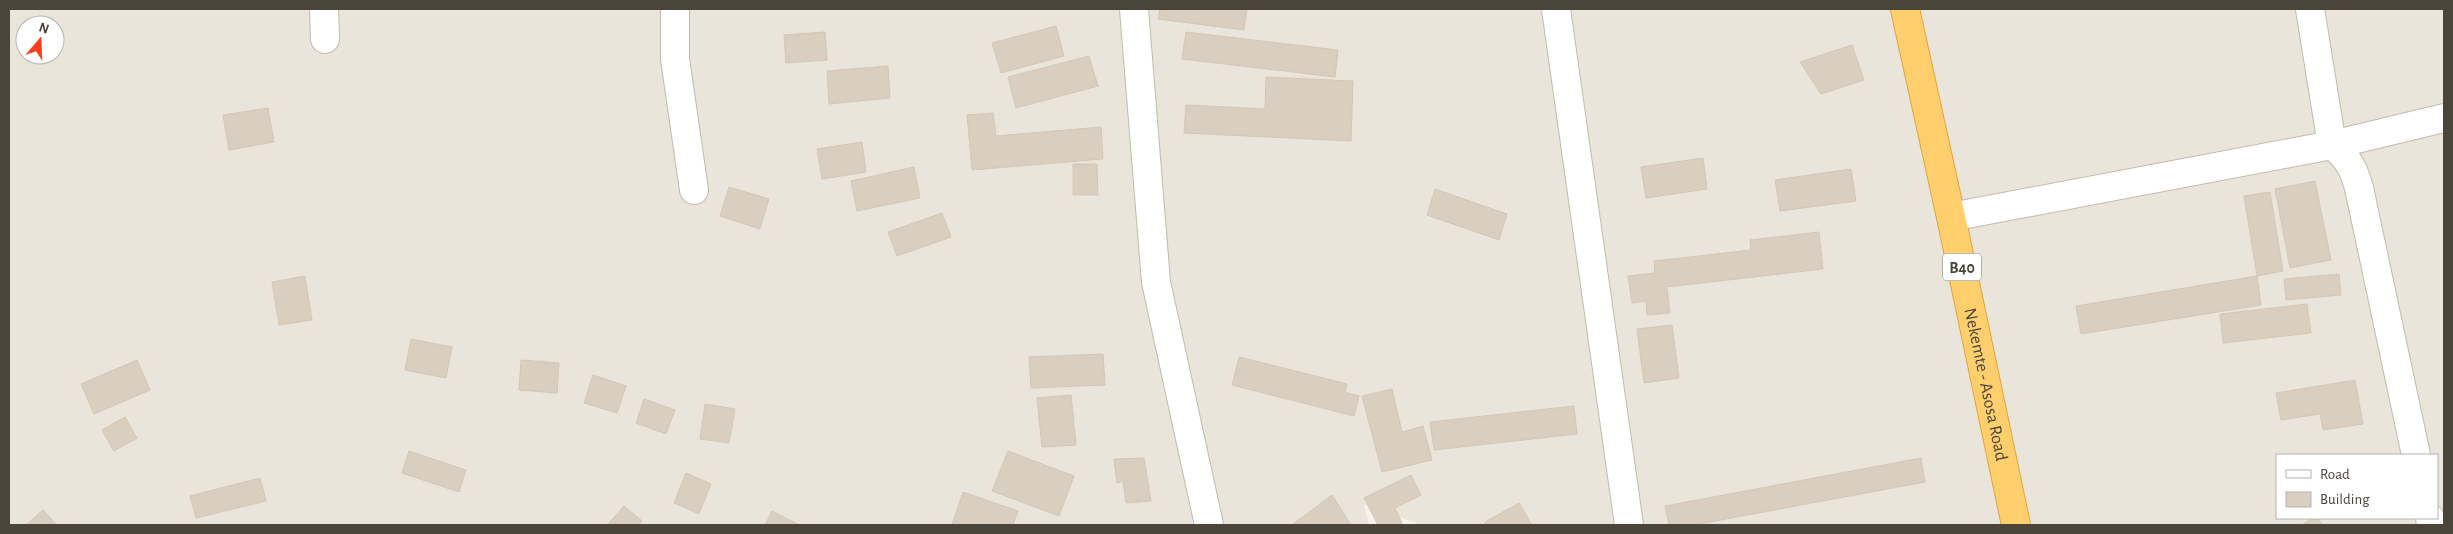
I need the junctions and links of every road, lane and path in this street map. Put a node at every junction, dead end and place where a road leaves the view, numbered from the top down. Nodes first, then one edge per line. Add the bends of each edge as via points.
1 (324, 9) edge
2 (675, 9) edge
3 (1134, 9) edge
4 (1556, 9) edge
5 (1905, 9) edge
6 (2310, 9) edge
7 (325, 39) dead end
8 (2444, 118) edge
9 (2332, 145) junction
10 (694, 190) dead end
11 (1951, 217) junction
12 (2416, 454) edge
13 (1209, 525) edge
14 (1629, 525) edge
15 (2016, 525) edge

1 - 7 street
2 - 10 street via 675,59
3 - 13 street via 1156,282
4 - 14 street
5 - 11 highway, Nekemte - Asosa Road / B40
6 - 9 street
8 - 9 street
9 - 11 street
9 - 12 street via 2354,170 2359,188
11 - 15 highway, Nekemte - Asosa Road / B40

